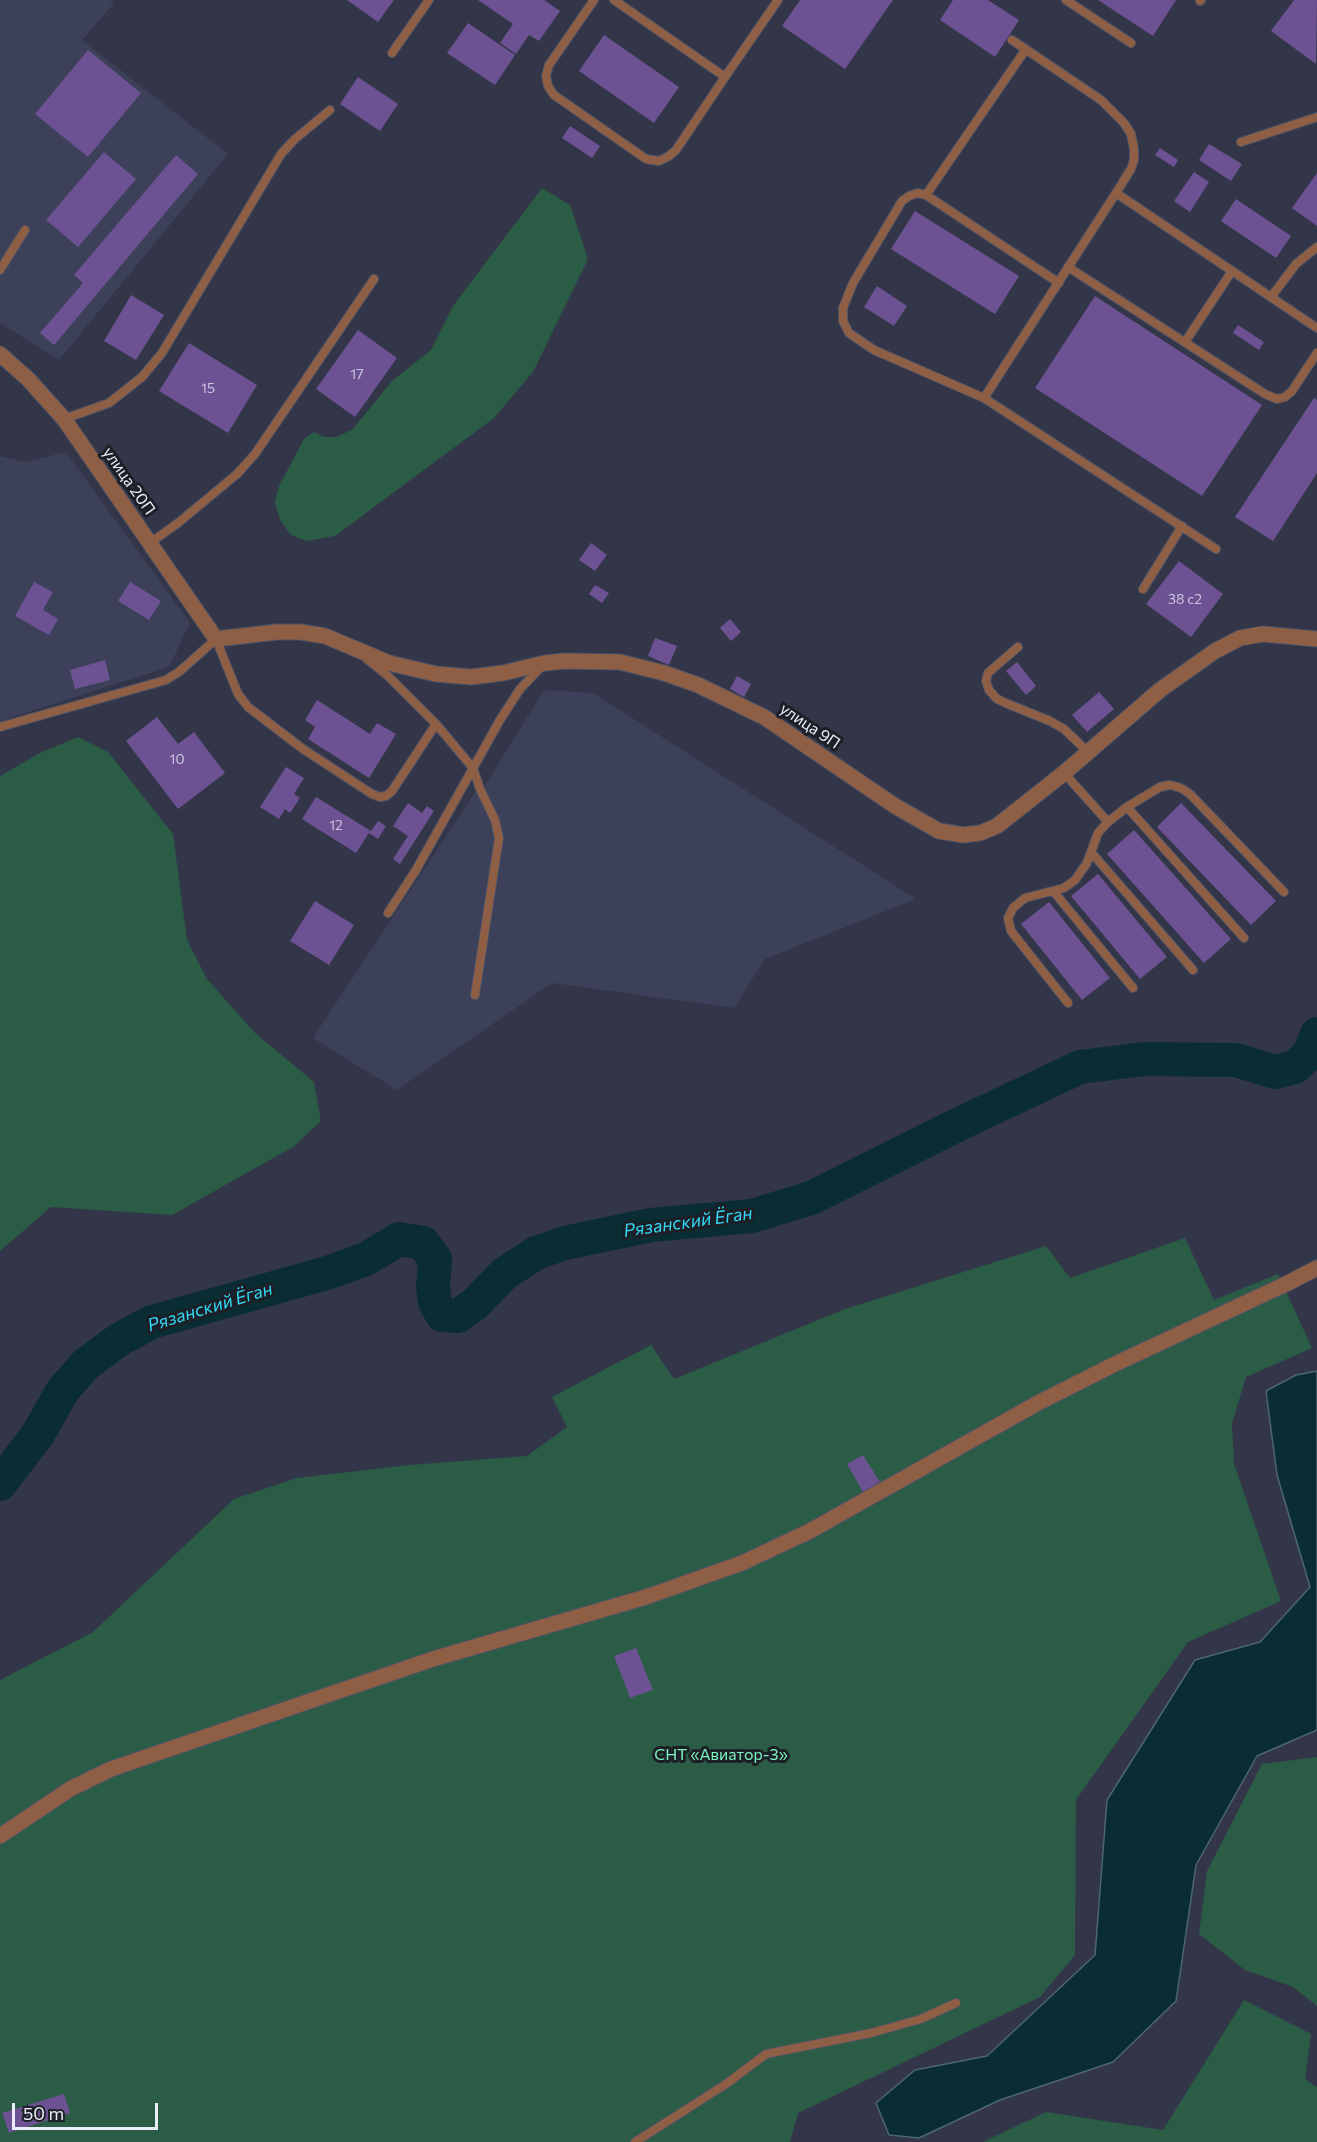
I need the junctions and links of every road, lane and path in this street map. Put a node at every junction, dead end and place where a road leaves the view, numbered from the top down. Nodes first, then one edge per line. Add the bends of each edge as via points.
1 (429, 0) edge
2 (594, 0) edge
3 (614, 0) edge
4 (777, 0) edge
5 (1066, 0) edge
6 (1012, 40) dead end
7 (1131, 43) dead end
8 (1026, 49) junction
9 (392, 53) dead end
10 (725, 77) junction
11 (330, 110) dead end
12 (1317, 117) edge
13 (1241, 142) dead end
14 (1116, 193) junction
15 (926, 195) junction
16 (25, 230) dead end
17 (1317, 247) edge
18 (1068, 267) junction
19 (0, 270) edge
20 (1232, 271) junction
21 (374, 279) dead end
22 (1059, 283) junction
23 (1270, 297) junction
24 (1317, 328) edge
25 (1185, 342) junction
26 (1317, 353) edge
27 (0, 354) edge
28 (984, 398) junction
29 (64, 419) junction
30 (1182, 526) junction
31 (150, 543) junction
32 (1216, 549) dead end
33 (1143, 589) dead end
34 (216, 639) junction
35 (1317, 639) edge
36 (349, 645) junction
37 (1018, 647) dead end
38 (545, 663) junction
39 (436, 724) junction
40 (0, 727) edge
41 (1088, 752) junction
42 (473, 768) junction
43 (1064, 773) junction
44 (1127, 807) junction
45 (1108, 822) junction
46 (1091, 852) junction
47 (1054, 892) junction
48 (1284, 892) dead end
49 (388, 913) dead end
50 (1244, 938) dead end
51 (1193, 970) dead end
52 (1133, 988) dead end
53 (475, 995) dead end
54 (1068, 1003) dead end
55 (1317, 1268) edge
56 (0, 1836) edge
57 (956, 2003) dead end
58 (634, 2142) edge

1 - 9 lane
2 - 10 lane via 549,65 548,86 554,95 646,159 659,161 676,150
3 - 10 lane
4 - 10 lane
5 - 7 lane
6 - 8 lane
8 - 14 lane via 1101,100 1127,129 1134,160
8 - 15 lane
11 - 29 lane via 281,154 162,353 142,377 109,402
12 - 13 lane
14 - 18 lane
14 - 20 lane
15 - 22 lane
15 - 28 lane via 918,193 902,201 853,283 843,308 843,321 849,333 874,350
16 - 19 lane
17 - 23 lane via 1296,264
18 - 22 lane
18 - 25 lane
20 - 23 lane
20 - 25 lane
21 - 31 lane via 255,454 237,474
22 - 28 lane
23 - 24 lane
25 - 26 lane via 1277,399 1292,391
27 - 29 street, улица 20П
28 - 30 lane
29 - 31 street, улица 20П
30 - 32 lane
30 - 33 lane
31 - 34 street, улица 20П
34 - 36 street, улица 9П via 300,632
34 - 39 lane via 238,694 248,707 372,794 386,796 392,791
34 - 40 lane via 166,680
35 - 41 street, улица 9П via 1263,634 1240,638 1178,676
36 - 38 street, улица 9П via 389,663 436,674 471,677
36 - 39 lane via 388,676
37 - 41 lane via 988,673 989,690 997,699 1065,729
38 - 42 lane via 520,689
38 - 43 street, улица 9П via 620,662 698,685 764,717 894,806 939,831 963,835 997,826
39 - 42 lane
41 - 43 street, улица 9П
42 - 49 lane
42 - 53 lane via 499,838
43 - 45 lane
44 - 45 lane
44 - 48 lane via 1160,787 1181,788
44 - 50 lane
45 - 46 lane via 1098,833
46 - 47 lane via 1075,880
46 - 51 lane
47 - 52 lane
47 - 54 lane via 1021,900 1009,914 1008,924
55 - 56 street via 1046,1399 810,1531 742,1563 646,1597 433,1659 111,1769 70,1789
57 - 58 lane via 921,2019 881,2030 766,2054

